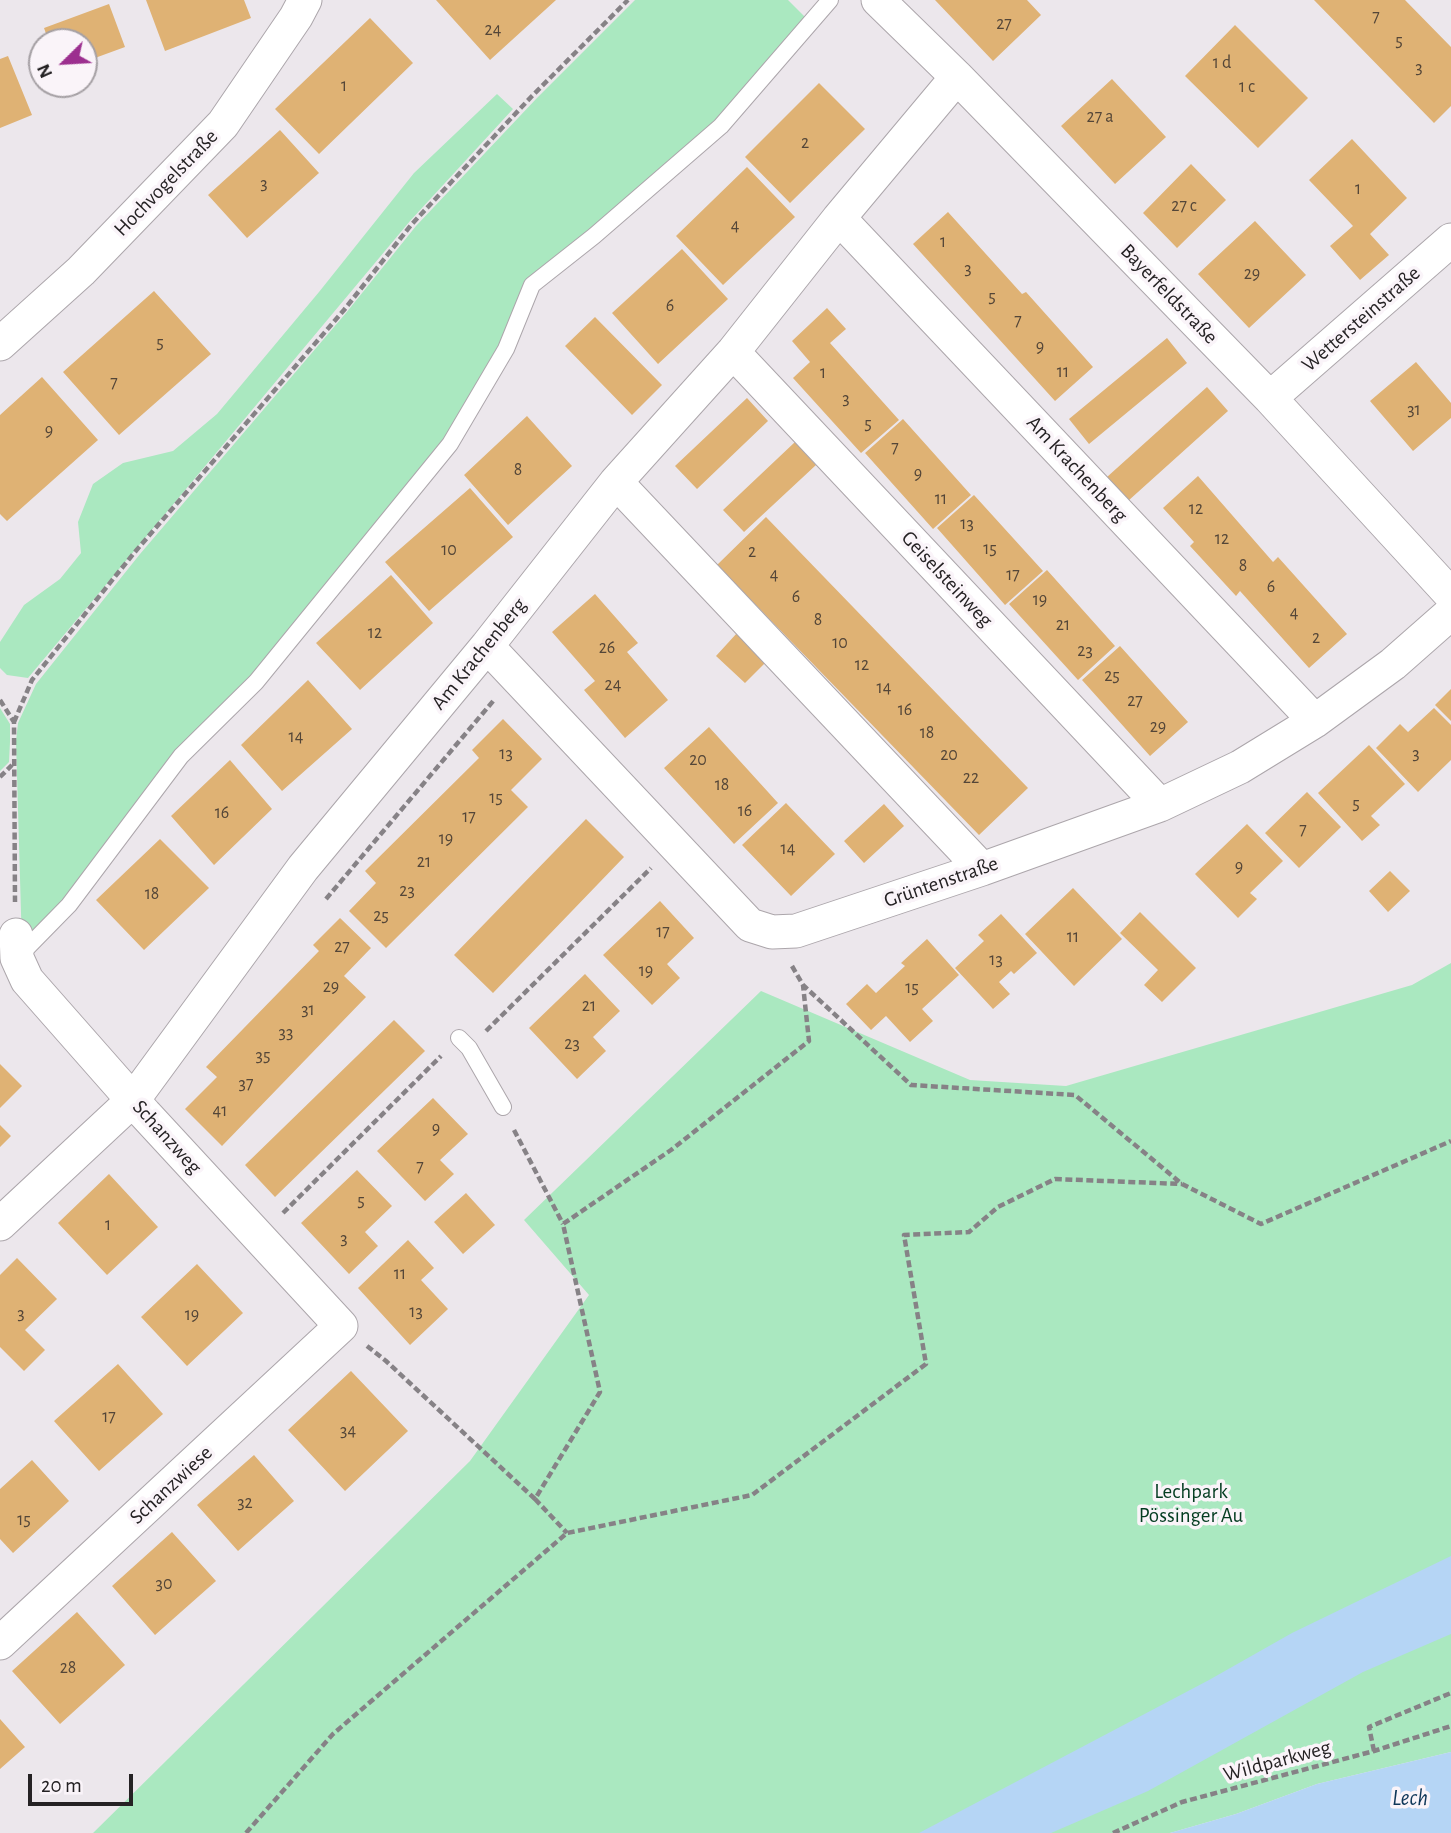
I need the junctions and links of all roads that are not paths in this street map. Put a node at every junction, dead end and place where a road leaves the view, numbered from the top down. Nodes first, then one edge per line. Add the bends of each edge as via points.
1 (305, 0) edge
2 (830, 0) edge
3 (878, 0) edge
4 (957, 77) junction
5 (839, 218) junction
6 (1451, 240) edge
7 (0, 344) edge
8 (733, 352) junction
9 (1270, 398) junction
10 (616, 482) junction
11 (1451, 595) edge
12 (1451, 613) edge
13 (486, 646) junction
14 (1315, 720) junction
15 (1160, 805) junction
16 (982, 869) junction
17 (16, 947) joint
18 (459, 1038) road end
19 (133, 1100) junction
20 (503, 1107) road end
21 (0, 1224) edge
22 (341, 1326) joint
23 (0, 1643) edge

1 - 7 street, Hochvogelstraße via 223,124 82,271
2 - 17 lane via 721,126 532,285 506,349 450,443 265,672 181,756 69,905
3 - 4 street, Bayerfeldstraße
4 - 5 street, Am Krachenberg
4 - 9 street, Bayerfeldstraße
5 - 8 street, Am Krachenberg
5 - 14 street, Am Krachenberg
6 - 9 street, Wettersteinstraße
8 - 10 street, Am Krachenberg
8 - 15 street, Geiselsteinweg
9 - 11 street, Bayerfeldstraße
10 - 13 street, Am Krachenberg
10 - 16 street
12 - 14 street, Grüntenstraße via 1393,664
13 - 16 street, Grüntenstraße via 750,925 772,932 796,931
13 - 19 street, Am Krachenberg via 303,868
14 - 15 street, Grüntenstraße via 1240,766
15 - 16 street, Grüntenstraße
17 - 19 street, Schanzweg via 27,980
18 - 20 lane
19 - 21 street
19 - 22 street, Schanzweg
22 - 23 street, Schanzwiese

